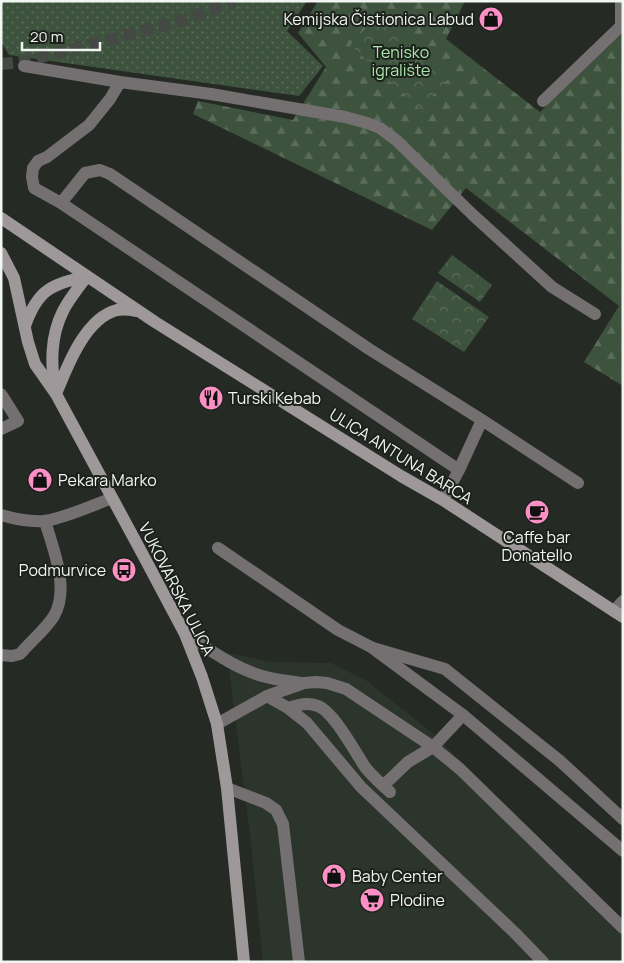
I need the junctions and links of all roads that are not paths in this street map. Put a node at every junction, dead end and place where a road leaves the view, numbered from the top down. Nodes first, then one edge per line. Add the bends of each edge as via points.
1 (621, 1) edge
2 (24, 66) dead end
3 (120, 82) junction
4 (542, 101) dead end
5 (61, 203) junction
6 (1, 218) edge
7 (1, 254) edge
8 (87, 276) junction
9 (137, 311) junction
10 (595, 314) dead end
11 (25, 327) junction
12 (1, 394) edge
13 (56, 394) junction
14 (482, 420) junction
15 (1, 429) edge
16 (459, 470) junction
17 (578, 483) dead end
18 (112, 498) junction
19 (443, 500) junction
20 (1, 515) edge
21 (45, 521) junction
22 (218, 548) dead end
23 (623, 601) edge
24 (618, 614) edge
25 (185, 634) junction
26 (371, 647) junction
27 (1, 655) edge
28 (304, 683) junction
29 (267, 696) junction
30 (288, 708) junction
31 (463, 715) junction
32 (217, 724) junction
33 (433, 747) junction
34 (227, 788) junction
35 (623, 819) edge
36 (623, 851) edge
37 (623, 928) edge
38 (244, 962) edge
39 (300, 962) edge
40 (543, 962) edge

1 - 4 street via 621,26
2 - 3 street
3 - 5 street via 89,125 38,161 33,168 34,188
3 - 10 street via 344,117 380,128 552,287
5 - 14 street via 85,173 100,170 110,174 368,349
5 - 16 street
6 - 8 main road
7 - 11 main road, VUKOVARSKA ULICA via 14,278
8 - 9 main road, ULICA ANTUNA BARCA
8 - 11 main road via 59,283 42,294
8 - 13 main road, VUKOVARSKA ULICA via 63,311 54,336 52,354
9 - 13 main road via 118,310 100,319 74,354
9 - 19 main road, ULICA ANTUNA BARCA
11 - 13 main road, VUKOVARSKA ULICA via 35,364
12 - 15 street via 18,421
13 - 18 main road, VUKOVARSKA ULICA
14 - 16 street
14 - 17 street
16 - 19 street
18 - 21 street
18 - 25 main road, VUKOVARSKA ULICA
19 - 24 main road, ULICA ANTUNA BARCA
20 - 21 street via 16,520
21 - 27 street via 60,579 57,609 20,654
22 - 26 street via 338,630
23 - 24 street
25 - 28 street via 233,664 264,676
25 - 32 main road, VUKOVARSKA ULICA
26 - 31 street
26 - 35 street via 445,668 560,761
28 - 29 street
28 - 33 street via 327,683 346,689
29 - 30 street
29 - 32 street
30 - 33 street via 302,704 320,707 328,713 366,768 386,789 408,762
30 - 40 street via 307,723 361,786
31 - 33 street
31 - 36 street
32 - 34 main road, VUKOVARSKA ULICA
33 - 37 street via 460,769
34 - 38 main road, VUKOVARSKA ULICA
34 - 39 street via 266,803 276,810 283,824

